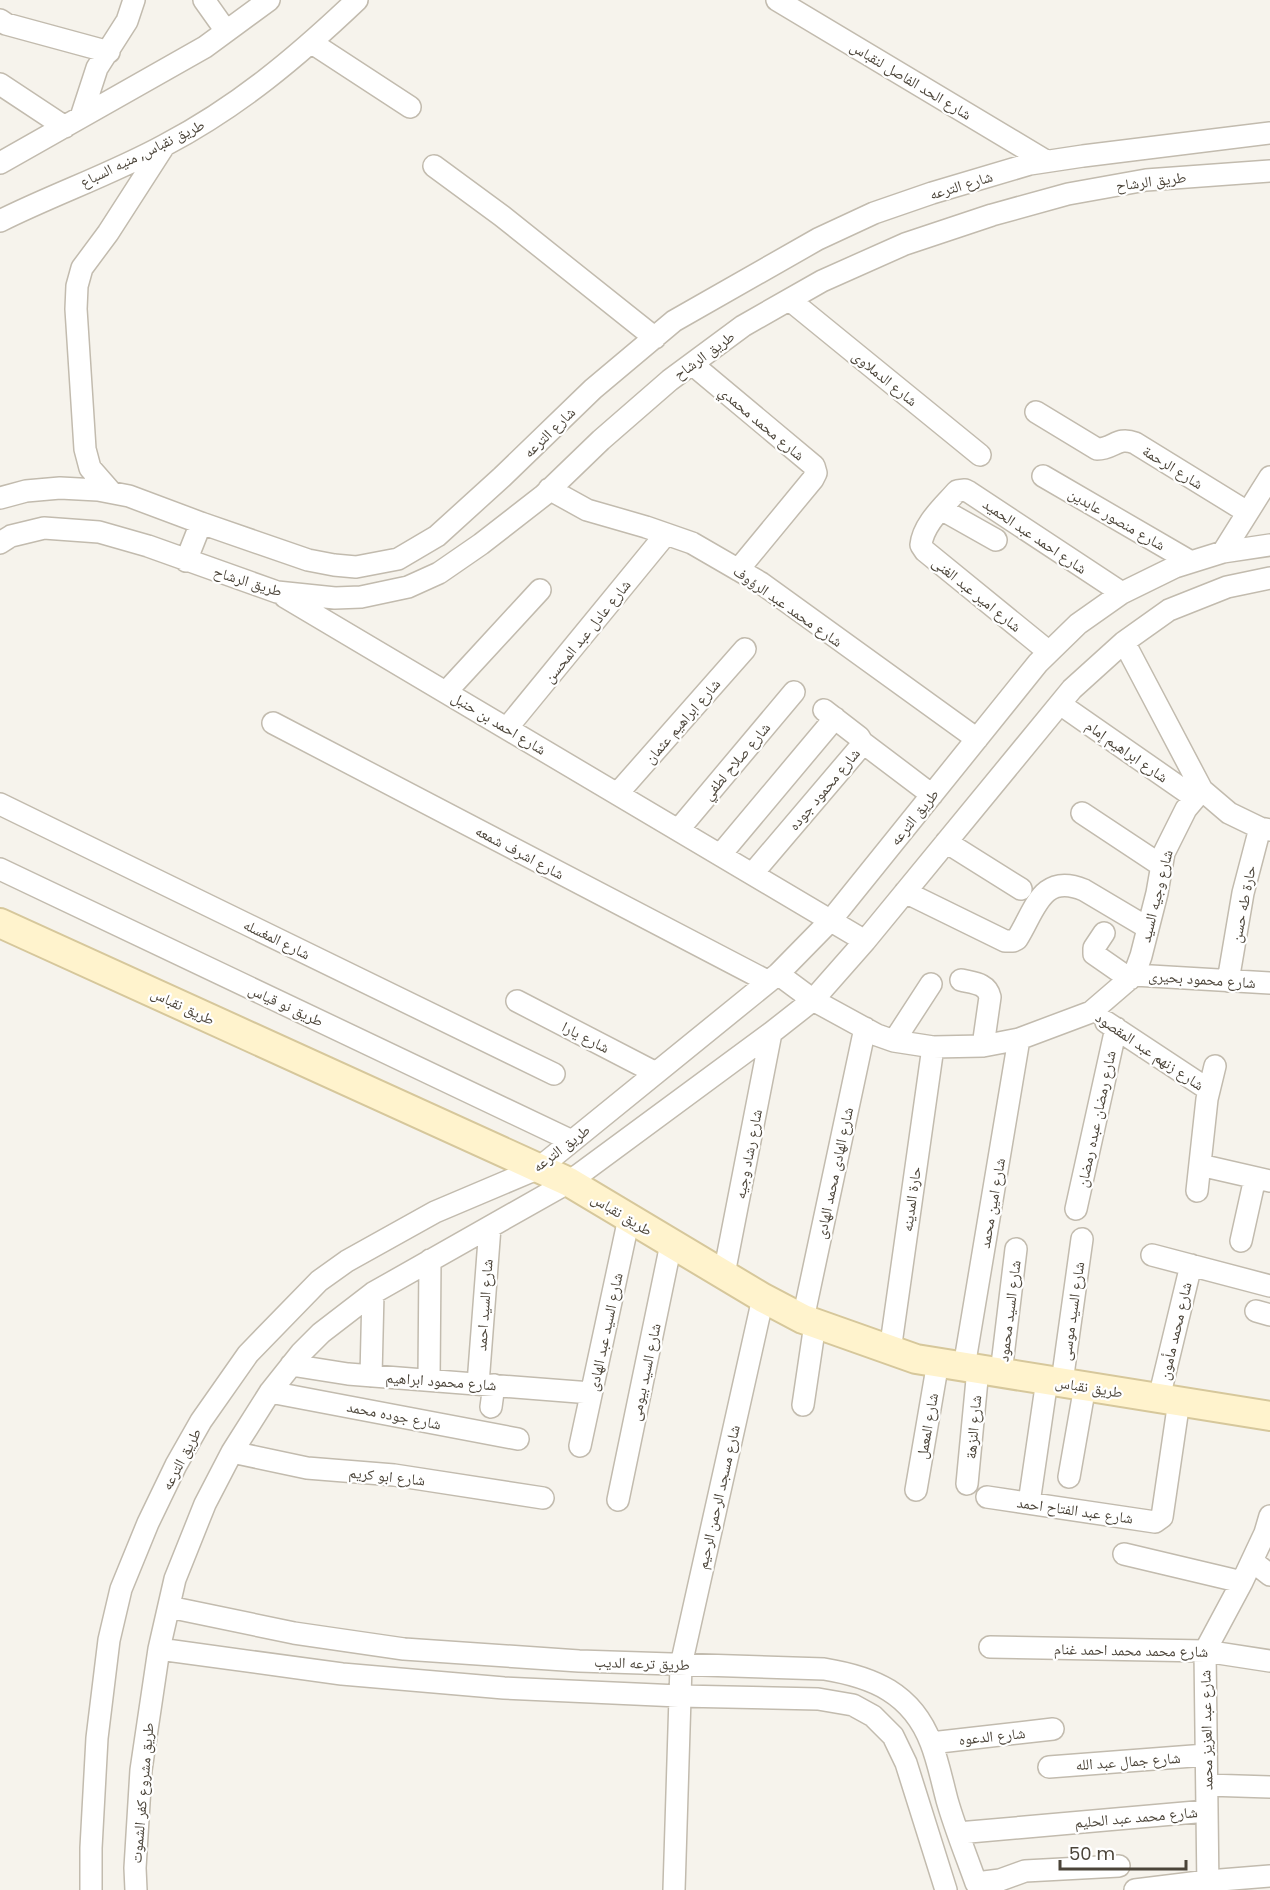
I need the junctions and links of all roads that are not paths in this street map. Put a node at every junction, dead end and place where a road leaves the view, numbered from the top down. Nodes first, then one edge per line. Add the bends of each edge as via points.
1 (134, 0) edge
2 (204, 0) edge
3 (269, 0) edge
4 (357, 0) edge
5 (777, 0) edge
6 (0, 20) edge
7 (226, 32) junction
8 (312, 43) junction
9 (109, 52) junction
10 (0, 84) edge
11 (410, 107) dead end
12 (73, 122) junction
13 (1270, 133) edge
14 (164, 146) junction
15 (1046, 161) junction
16 (0, 163) edge
17 (434, 166) dead end
18 (1270, 171) edge
19 (0, 221) edge
20 (791, 301) junction
21 (655, 338) junction
22 (692, 364) junction
23 (1036, 412) dead end
24 (980, 455) dead end
25 (1043, 476) dead end
26 (1270, 477) edge
27 (549, 489) junction
28 (111, 492) junction
29 (0, 498) edge
30 (945, 505) junction
31 (1247, 512) junction
32 (666, 534) junction
33 (996, 540) dead end
34 (194, 542) junction
35 (0, 543) edge
36 (1270, 545) edge
37 (1223, 552) junction
38 (1191, 562) junction
39 (738, 570) junction
40 (1270, 578) edge
41 (540, 590) dead end
42 (276, 592) junction
43 (1122, 593) junction
44 (1124, 642) junction
45 (745, 649) dead end
46 (1049, 652) junction
47 (446, 692) junction
48 (794, 693) dead end
49 (1060, 704) junction
50 (273, 723) dead end
51 (507, 728) junction
52 (977, 739) junction
53 (862, 742) junction
54 (618, 793) junction
55 (1199, 794) junction
56 (932, 795) junction
57 (0, 804) edge
58 (1082, 813) dead end
59 (679, 829) junction
60 (1265, 829) edge
61 (946, 842) junction
62 (721, 854) junction
63 (1162, 866) junction
64 (0, 869) edge
65 (753, 873) junction
66 (1021, 888) dead end
67 (905, 892) junction
68 (831, 920) junction
69 (0, 923) edge
70 (1148, 928) junction
71 (1104, 933) dead end
72 (865, 940) junction
73 (1132, 977) junction
74 (773, 978) junction
75 (961, 980) dead end
76 (1228, 981) junction
77 (1270, 983) edge
78 (931, 984) dead end
79 (813, 1000) junction
80 (517, 1001) dead end
81 (1090, 1012) junction
82 (866, 1028) junction
83 (1116, 1028) junction
84 (771, 1033) junction
85 (1019, 1039) junction
86 (894, 1041) junction
87 (983, 1046) junction
88 (933, 1047) junction
89 (1215, 1065) dead end
90 (656, 1073) junction
91 (554, 1074) dead end
92 (1209, 1090) junction
93 (572, 1141) junction
94 (1200, 1165) junction
95 (539, 1168) junction
96 (1263, 1179) edge
97 (569, 1182) junction
98 (1197, 1191) dead end
99 (1076, 1209) dead end
100 (629, 1218) junction
101 (490, 1227) junction
102 (1082, 1239) dead end
103 (1242, 1241) dead end
104 (671, 1244) junction
105 (1016, 1249) dead end
106 (1152, 1255) dead end
107 (430, 1260) junction
108 (1191, 1265) junction
109 (724, 1274) junction
110 (1270, 1286) edge
111 (374, 1293) junction
112 (763, 1298) junction
113 (809, 1321) junction
114 (890, 1351) junction
115 (291, 1365) junction
116 (970, 1368) junction
117 (371, 1376) junction
118 (429, 1380) junction
119 (1065, 1383) junction
120 (486, 1385) junction
121 (270, 1392) junction
122 (591, 1393) junction
123 (1169, 1399) junction
124 (803, 1405) dead end
125 (491, 1407) dead end
126 (1270, 1416) edge
127 (518, 1439) dead end
128 (580, 1446) dead end
129 (232, 1452) junction
130 (1070, 1477) dead end
131 (967, 1484) dead end
132 (916, 1490) dead end
133 (987, 1497) dead end
134 (543, 1498) dead end
135 (618, 1500) dead end
136 (1029, 1503) junction
137 (1162, 1516) joint
138 (1270, 1516) edge
139 (1124, 1554) dead end
140 (1252, 1561) junction
141 (1270, 1575) edge
142 (1242, 1582) junction
143 (169, 1607) junction
144 (990, 1647) dead end
145 (159, 1648) junction
146 (1205, 1651) junction
147 (1270, 1661) edge
148 (680, 1681) junction
149 (151, 1697) joint
150 (1053, 1729) dead end
151 (931, 1743) junction
152 (1206, 1755) junction
153 (1049, 1767) dead end
154 (1207, 1785) junction
155 (1270, 1786) edge
156 (1207, 1811) junction
157 (958, 1833) junction
158 (1119, 1866) dead end
159 (1270, 1876) edge
160 (978, 1886) edge
161 (1208, 1886) edge
162 (92, 1890) edge
163 (136, 1890) edge
164 (674, 1890) edge
165 (946, 1890) edge
166 (1135, 1890) edge

1 - 9 street
2 - 7 street
3 - 7 street
4 - 8 street, طريق نقباس, منيه السباع
5 - 15 street, شارع الحد الفاصل لنقباس
6 - 9 street
7 - 12 street
8 - 11 street
8 - 14 street, طريق نقباس, منيه السباع via 253,91
9 - 12 street
10 - 12 street
12 - 16 street
13 - 15 street, شارع الترعه
14 - 19 street, طريق نقباس, منيه السباع
14 - 28 street via 82,268 77,286 85,449 90,468
15 - 21 street, شارع الترعه via 874,213 717,295 674,321
17 - 21 street
18 - 20 street, طريق الرشاح via 1146,180 1057,197 905,244 822,281
20 - 22 street, طريق الرشاح via 743,326
20 - 24 street, شارع الدملاوى
21 - 34 street, شارع الترعه via 593,389 437,536 398,559 356,567
22 - 27 street, طريق الرشاح
22 - 39 street, شارع محمد محمدي via 814,466 816,473
23 - 31 street, شارع الرحمة via 1097,450 1108,449 1121,440 1135,443
25 - 38 street, شارع منصور عابدين
26 - 31 street
27 - 32 street, شارع محمد عبد الرؤوف via 587,510
27 - 42 street, طريق الرشاح via 481,544 439,573 408,587 335,598
28 - 29 street, شارع الترعه via 60,488
28 - 34 street, شارع الترعه via 129,496
30 - 33 street
30 - 43 street, شارع احمد عبد الحميد via 957,491 965,490
30 - 46 street, شارع امير عبد الغنى via 922,536 925,551
31 - 37 street
32 - 39 street, شارع محمد عبد الرؤوف via 692,543
32 - 51 street, شارع عادل عبد المحسن
34 - 35 street, شارع الترعه via 148,546 99,532 44,528 11,536
34 - 42 street, طريق الرشاح
36 - 37 street, طريق الترعه
37 - 38 street, طريق الترعه
38 - 43 street, طريق الترعه
39 - 52 street, شارع محمد عبد الرؤوف
40 - 44 street, طريق الترعه via 1227,586 1168,610
41 - 47 street
42 - 47 street, شارع احمد بن حنبل
43 - 46 street, طريق الترعه via 1078,624
44 - 49 street, طريق الترعه
44 - 55 street
45 - 54 street, شارع ابراهيم عثمان
46 - 52 street, طريق الترعه
47 - 51 street, شارع احمد بن حنبل
48 - 59 street, شارع صلاح لطفي
49 - 55 street, شارع ابراهيم إمام
49 - 61 street, طريق الترعه
50 - 74 street, شارع اشرف شمعه
51 - 54 street, شارع احمد بن حنبل
52 - 56 street, طريق الترعه
53 - 56 street
53 - 62 street, شارع محمود جوده via 829,714
53 - 65 street, شارع محمود جوده
54 - 59 street, شارع احمد بن حنبل
55 - 60 street, شارع ابراهيم إمام
55 - 63 street, شارع وجيه السيد via 1176,828
56 - 68 street, طريق الترعه
57 - 91 street, شارع المغسله
58 - 63 street
59 - 62 street, شارع احمد بن حنبل
60 - 76 street, حارة طه حسن via 1243,893
61 - 66 street
61 - 67 street, طريق الترعه
62 - 65 street, شارع احمد بن حنبل
63 - 70 street, شارع وجيه السيد
64 - 93 street, طريق نو قياس
65 - 68 street, شارع احمد بن حنبل
67 - 70 street via 1005,941 1017,939 1038,898 1064,885 1074,886
67 - 72 street, طريق الترعه
68 - 72 street, شارع احمد بن حنبل
68 - 74 street, طريق الترعه
69 - 95 street, طريق نقباس
70 - 73 street, شارع وجيه السيد
71 - 73 street via 1094,954
72 - 79 street, طريق الترعه
73 - 76 street, شارع محمود بحيرى
73 - 81 street, شارع اشرف شمعه
74 - 79 street, شارع اشرف شمعه
74 - 90 street, طريق الترعه
75 - 87 street via 984,986 990,997
76 - 77 street, شارع محمود بحيرى
78 - 86 street
79 - 82 street, شارع اشرف شمعه
79 - 84 street, طريق الترعه
80 - 90 street, شارع يارا
81 - 83 street, شارع زنهم عبد المقصود
81 - 85 street, شارع اشرف شمعه
82 - 86 street, شارع اشرف شمعه
82 - 113 street, شارع الهادى محمد الهادى
83 - 92 street, شارع زنهم عبد المقصود
83 - 99 street, شارع رمضان عبده رمضان
84 - 97 street, طريق الترعه
84 - 109 street, شارع رشاد وجيه
85 - 87 street, شارع اشرف شمعه
85 - 116 street, شارع امين محمد
86 - 88 street, شارع اشرف شمعه
87 - 88 street, شارع اشرف شمعه
88 - 114 street, حارة المدينه
89 - 92 street
90 - 93 street, طريق الترعه
92 - 94 street
93 - 95 street, طريق الترعه
94 - 96 street
94 - 98 street
95 - 97 street, طريق نقباس
95 - 162 street, طريق الترعه via 435,1212 319,1281 248,1354 201,1422 148,1523 114,1616 97,1738
96 - 103 street
97 - 100 street, طريق نقباس
97 - 101 street, طريق الترعه
100 - 104 street, طريق نقباس
100 - 122 street, شارع السيد عبد الهادى
101 - 107 street, طريق الترعه
101 - 120 street, شارع السيد احمد
102 - 119 street, شارع السيد موسى
104 - 109 street, طريق نقباس
104 - 135 street, شارع السيد بيومى
105 - 116 street, شارع السيد محمود
106 - 108 street
107 - 111 street, طريق الترعه
107 - 118 street
108 - 110 street
108 - 123 street, شارع محمد مأمون
109 - 112 street, طريق نقباس
111 - 115 street, طريق الترعه via 321,1333
111 - 117 street
112 - 113 street, طريق نقباس
112 - 148 street, شارع مسجد الرحمن الرحيم
113 - 114 street, طريق نقباس
113 - 124 street, شارع الهادى محمد الهادى
114 - 116 street, طريق نقباس
115 - 117 street, شارع محمود ابراهيم
115 - 121 street, طريق الترعه
116 - 119 street, طريق نقباس
116 - 131 street, شارع النزهة
116 - 132 street, شارع المعمل
117 - 118 street, شارع محمود ابراهيم
118 - 120 street, شارع محمود ابراهيم
119 - 123 street, طريق نقباس
119 - 130 street
119 - 136 street
120 - 122 street, شارع محمود ابراهيم
120 - 125 street
121 - 127 street, شارع جوده محمد
121 - 129 street, طريق الترعه
122 - 128 street, شارع السيد عبد الهادى
123 - 126 street, طريق نقباس
123 - 137 street, شارع محمد مأمون
129 - 134 street, شارع ابو كريم via 307,1468 394,1475
129 - 143 street, طريق الترعه via 192,1533
133 - 136 street, شارع عبد الفتاح احمد
136 - 137 street, شارع عبد الفتاح احمد via 1151,1522
138 - 140 street
139 - 142 street
140 - 141 street
140 - 142 street
142 - 146 street
143 - 145 street, طريق الترعه
143 - 148 street, طريق ترعه الديب via 294,1633 404,1649 515,1657
144 - 146 street, شارع محمد محمد احمد غنام
145 - 148 street, طريق ترعه الديب via 342,1674 504,1688
145 - 149 street, طريق الترعه
146 - 147 street, شارع محمد محمد احمد غنام
146 - 152 street, شارع عبد العزيز محمد
148 - 151 street, طريق ترعه الديب via 824,1669 853,1673 882,1685 905,1701
148 - 164 street, شارع مسجد الرحمن الرحيم
148 - 165 street, طريق ترعه الديب via 853,1705 873,1716 893,1736 906,1763
149 - 163 street, طريق مشروع كفر الشموت via 141,1770
150 - 151 street, شارع الدعوه
151 - 157 street, طريق ترعه الديب
152 - 153 street, شارع جمال عبد الله
152 - 154 street, شارع عبد العزيز محمد
154 - 155 street
154 - 156 street, شارع عبد العزيز محمد
156 - 157 street, شارع محمد عبد الحليم
156 - 161 street, شارع عبد العزيز محمد
157 - 160 street, طريق ترعه الديب
158 - 160 street via 1025,1871
159 - 161 street
161 - 166 street

